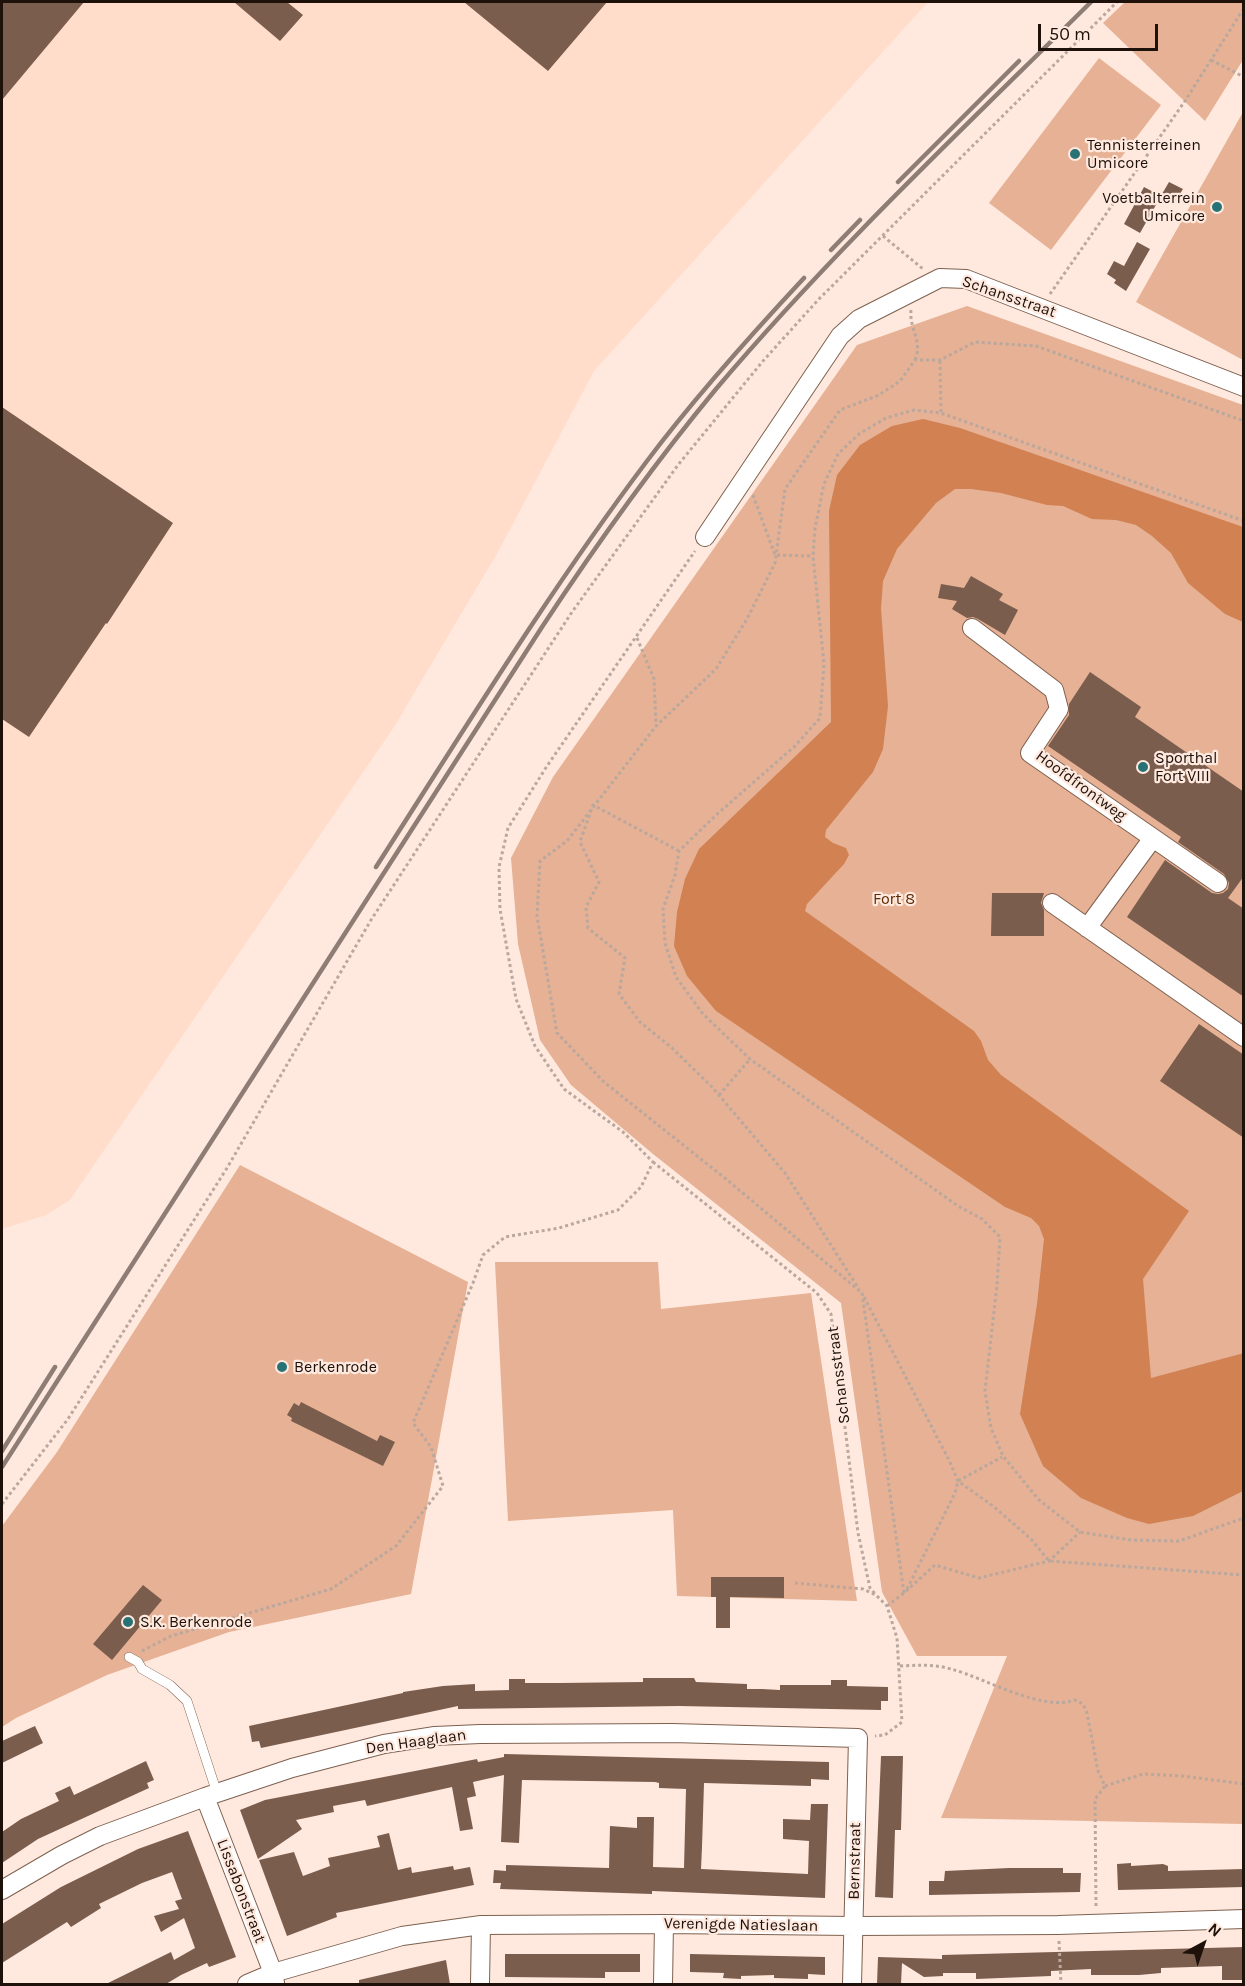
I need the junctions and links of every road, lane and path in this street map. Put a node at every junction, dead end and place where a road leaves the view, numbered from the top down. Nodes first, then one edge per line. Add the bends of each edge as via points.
1 (1118, 2) edge
2 (1244, 8) edge
3 (1211, 60) junction
4 (1244, 77) edge
5 (883, 236) junction
6 (936, 280) junction
7 (919, 289) junction
8 (1040, 307) junction
9 (915, 360) junction
10 (940, 360) junction
11 (1244, 387) edge
12 (941, 413) junction
13 (1244, 421) edge
14 (746, 476) junction
15 (1244, 521) edge
16 (705, 537) joint
17 (775, 555) junction
18 (813, 556) junction
19 (972, 628) dead end
20 (637, 637) junction
21 (656, 726) junction
22 (593, 805) junction
23 (1153, 838) junction
24 (679, 851) junction
25 (1218, 883) dead end
26 (1052, 903) dead end
27 (1087, 928) junction
28 (1244, 1037) edge
29 (750, 1059) junction
30 (719, 1095) junction
31 (653, 1162) junction
32 (862, 1293) junction
33 (1003, 1456) junction
34 (958, 1480) junction
35 (2, 1504) edge
36 (1244, 1518) edge
37 (1080, 1532) junction
38 (1049, 1561) junction
39 (1244, 1575) edge
40 (795, 1583) dead end
41 (904, 1593) junction
42 (876, 1595) junction
43 (886, 1606) junction
44 (133, 1659) joint
45 (900, 1666) junction
46 (858, 1738) junction
47 (1244, 1784) edge
48 (1105, 1786) junction
49 (211, 1795) junction
50 (2, 1890) edge
51 (1244, 1919) edge
52 (664, 1924) junction
53 (1096, 1924) junction
54 (481, 1925) junction
55 (1058, 1925) junction
56 (854, 1926) junction
57 (274, 1979) edge
58 (247, 1984) edge
59 (480, 1984) edge
60 (663, 1984) edge
61 (852, 1984) edge
62 (1061, 1984) edge

1 - 5 path
2 - 3 path
3 - 4 path
3 - 8 path
5 - 6 path
5 - 35 path via 763,362 678,465 572,612 371,920 227,1168 68,1419
6 - 7 street, Schansstraat
6 - 8 street, Schansstraat via 966,279
7 - 9 path via 910,319 919,351
7 - 14 street, Schansstraat via 859,319 840,336
8 - 11 street, Schansstraat
9 - 10 path
9 - 17 path via 900,381 879,395 840,410 809,453 785,489
10 - 12 path
10 - 13 path via 975,342 1036,346
12 - 15 path
12 - 18 path via 915,410 886,418 859,434 838,454 824,484
14 - 16 street, Schansstraat
14 - 17 path
16 - 20 path, Schansstraat
17 - 18 path
17 - 21 path via 775,563 747,619 716,669
18 - 24 path via 824,664 819,718 795,746
19 - 23 street, Hoofdfrontweg via 1054,690 1059,709 1030,753
20 - 21 path via 654,679
20 - 31 path, Schansstraat via 508,828 499,867 500,909 516,999 535,1046 564,1089 623,1132
21 - 22 path
22 - 24 path
22 - 30 path via 580,842 599,882 586,908 588,928 625,958 619,994 640,1022
22 - 32 path via 567,841 540,861 537,916 557,1033 604,1082
23 - 25 street, Hoofdfrontweg
23 - 27 street
24 - 29 path via 663,909 665,943 676,976 703,1014
26 - 27 street
27 - 28 street
29 - 30 path
29 - 33 path via 982,1219 1000,1237 985,1391 991,1428
30 - 32 path via 785,1173
31 - 42 path, Schansstraat via 817,1293 831,1314 858,1533 870,1588
31 - 44 path via 641,1187 618,1210 559,1228 505,1237 483,1255 413,1424 431,1447 443,1486 396,1546 331,1589 171,1636 142,1650
32 - 34 path
32 - 41 path
33 - 34 path
33 - 37 path via 1039,1500
34 - 38 path via 1016,1526
34 - 41 path
36 - 37 path via 1179,1541 1131,1540
37 - 38 path
38 - 39 path
38 - 41 path via 979,1578 934,1565
40 - 42 path via 863,1589
41 - 43 path
42 - 43 path
43 - 45 path via 897,1638
44 - 49 lane via 187,1701
45 - 46 path via 902,1722 885,1735
45 - 48 path via 925,1664 951,1669 1043,1702 1075,1700 1083,1704
46 - 49 street, Den Haaglaan via 672,1733 435,1736 292,1768
46 - 56 street, Bernstraat
47 - 48 path via 1143,1774
48 - 53 path via 1095,1799
49 - 50 street, Den Haaglaan via 100,1836
49 - 57 street, Lissabonstraat
51 - 53 street, Verenigde Natieslaan
52 - 54 street, Verenigde Natieslaan
52 - 56 street, Verenigde Natieslaan
52 - 60 street
53 - 55 street, Verenigde Natieslaan
54 - 57 street, Verenigde Natieslaan via 402,1936
54 - 59 street
55 - 56 street, Verenigde Natieslaan
55 - 62 path
56 - 61 street, Bernstraat
57 - 58 street, Verenigde Natieslaan

